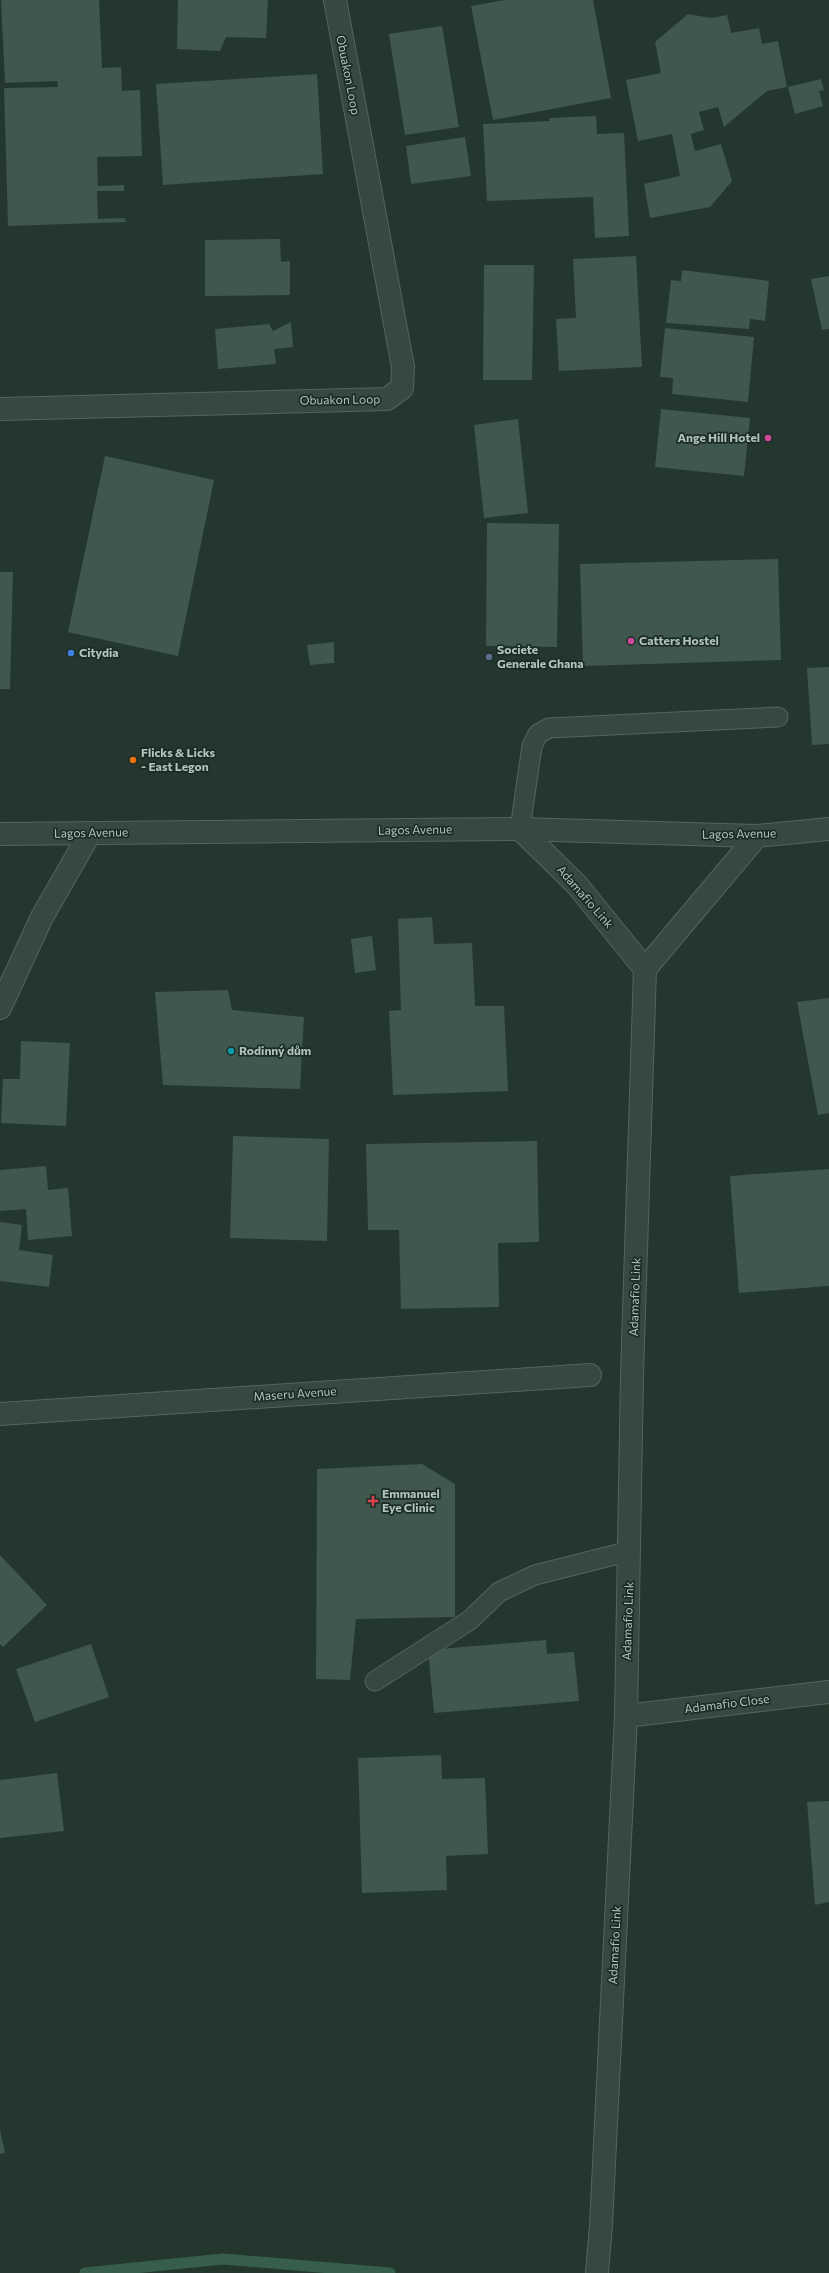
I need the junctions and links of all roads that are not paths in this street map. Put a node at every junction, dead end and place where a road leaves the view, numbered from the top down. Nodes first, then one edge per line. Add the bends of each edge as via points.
1 (335, 0) edge
2 (0, 409) edge
3 (778, 717) dead end
4 (520, 829) junction
5 (829, 829) edge
6 (90, 833) junction
7 (0, 834) edge
8 (757, 836) junction
9 (645, 969) junction
10 (0, 1008) edge
11 (590, 1375) dead end
12 (0, 1414) edge
13 (630, 1551) junction
14 (375, 1681) dead end
15 (829, 1692) edge
16 (626, 1716) junction
17 (597, 2273) edge

1 - 2 street, Obuakon Loop via 403,367 402,388 387,399
3 - 4 lane via 549,728 538,734 532,746
4 - 6 street, Lagos Avenue
4 - 8 street, Lagos Avenue
4 - 9 street, Adamafio Link via 577,885
5 - 8 street, Lagos Avenue
6 - 7 street, Lagos Avenue
6 - 10 street via 42,917
8 - 9 street
9 - 13 street, Adamafio Link via 632,1375
11 - 12 street, Maseru Avenue
13 - 14 lane via 535,1575 499,1592 470,1620
13 - 16 street, Adamafio Link
15 - 16 street, Adamafio Close
16 - 17 street, Adamafio Link

